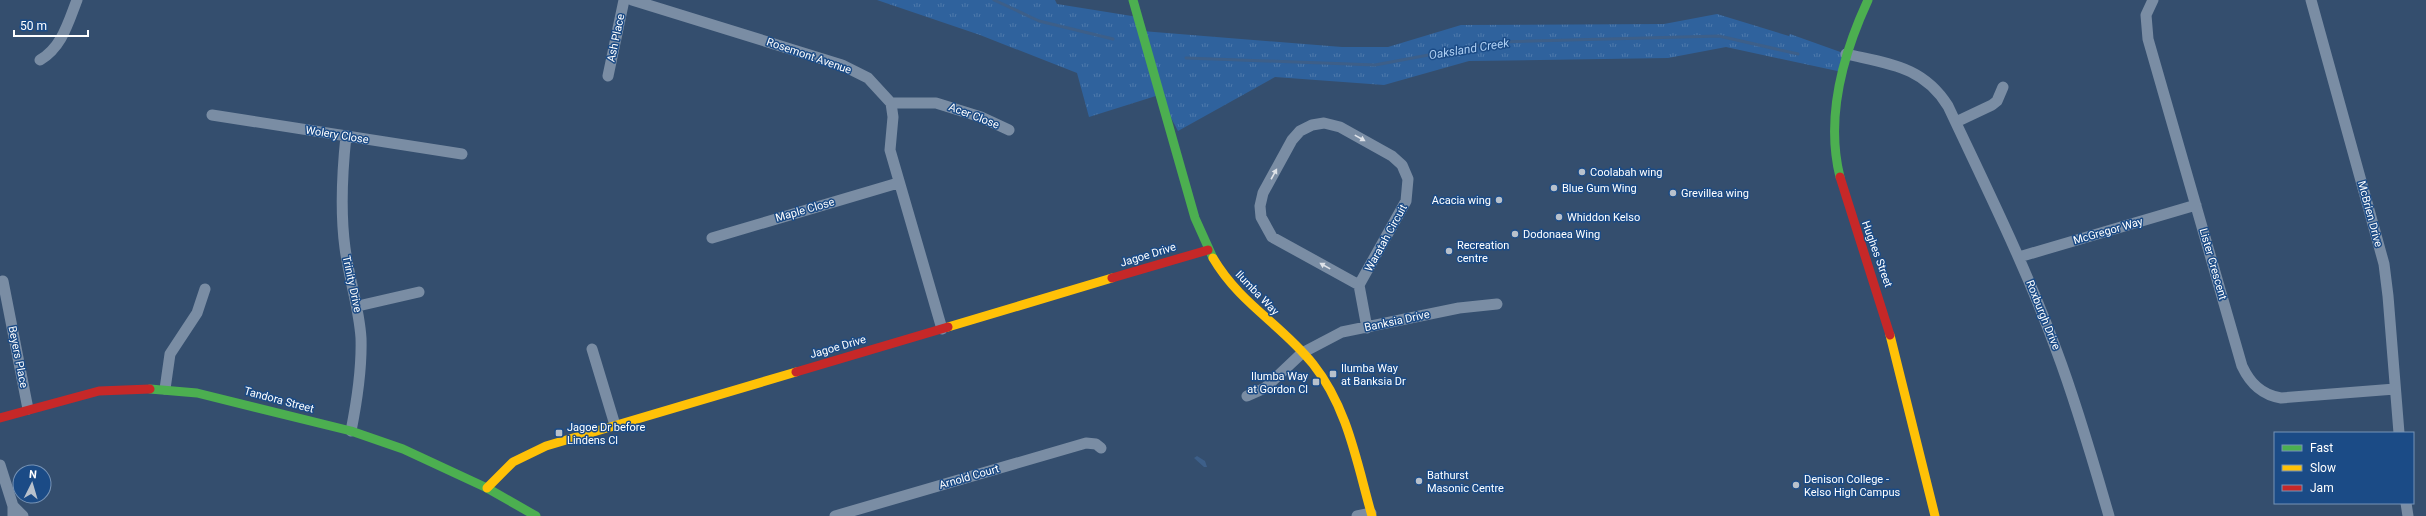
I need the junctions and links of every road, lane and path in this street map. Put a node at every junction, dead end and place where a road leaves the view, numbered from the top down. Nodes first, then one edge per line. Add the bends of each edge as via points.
1 (77, 0) edge
2 (624, 0) edge
3 (632, 0) edge
4 (1133, 0) edge
5 (1868, 0) edge
6 (2153, 0) edge
7 (2311, 0) edge
8 (1846, 54) junction
9 (40, 60) dead end
10 (608, 76) dead end
11 (2003, 87) dead end
12 (891, 103) junction
13 (212, 115) dead end
14 (1956, 122) junction
15 (1009, 130) dead end
16 (346, 136) junction
17 (462, 154) dead end
18 (898, 183) junction
19 (2196, 205) junction
20 (712, 238) dead end
21 (1208, 250) junction
22 (2020, 257) junction
23 (3, 281) dead end
24 (1359, 285) junction
25 (205, 289) dead end
26 (419, 292) dead end
27 (1497, 304) dead end
28 (358, 306) junction
29 (1367, 328) junction
30 (942, 329) junction
31 (592, 349) dead end
32 (1302, 353) junction
33 (165, 389) junction
34 (2395, 389) junction
35 (1247, 396) dead end
36 (28, 409) junction
37 (0, 418) edge
38 (615, 425) junction
39 (351, 431) junction
40 (2399, 432) edge
41 (1101, 448) dead end
42 (0, 465) edge
43 (487, 488) junction
44 (2406, 504) edge
45 (13, 511) edge
46 (1371, 514) edge
47 (23, 516) edge
48 (536, 516) edge
49 (835, 516) edge
50 (1357, 516) edge
51 (1935, 516) edge
52 (2109, 516) edge
53 (2408, 516) edge

1 - 9 street via 62,38 48,55
2 - 10 street, Ash Place
3 - 12 street, Rosemont Avenue via 842,65 868,78
4 - 21 street, Ilumba Way via 1195,218
5 - 8 street, Hughes Street via 1858,19
6 - 19 street, Lister Crescent via 2146,15 2148,39
7 - 34 street, McBrien Drive via 2384,264
8 - 14 street, Roxburgh Drive via 1897,66 1917,74 1940,92
8 - 51 street, Hughes Street via 1835,120 1838,168 1842,188 1880,297
11 - 14 street via 1997,101 1992,105
12 - 15 street, Acer Close via 936,103 981,117
12 - 18 street via 890,150
13 - 16 street, Wolery Close
14 - 22 street, Roxburgh Drive
16 - 17 street, Wolery Close
16 - 28 street, Trinity Drive via 342,176 344,235
18 - 20 street, Maple Close
18 - 30 street
19 - 22 street, McGregor Way
19 - 34 street, Lister Crescent via 2242,366 2254,386 2272,397 2281,398
21 - 30 street, Jagoe Drive
21 - 32 street, Ilumba Way via 1237,292
22 - 52 street, Roxburgh Drive via 2070,386
23 - 36 street, Beyers Place
24 -> 24 street, Waratah Circuit via 1272,237 1261,217 1263,193 1292,140 1300,131 1312,125 1324,123 1340,127 1392,156 1402,165 1408,179 1406,201
24 - 29 street
25 - 33 street via 197,313 170,354
26 - 28 street
27 - 29 street, Banksia Drive via 1459,308
28 - 39 street, Trinity Drive via 361,339 358,395
29 - 32 street, Banksia Drive via 1342,332
30 - 38 street, Jagoe Drive
31 - 38 street
32 - 35 street, Banksia Drive via 1265,388
32 - 46 street, Ilumba Way via 1320,374 1341,406 1357,455
33 - 36 street, Tandora Street via 99,391
33 - 39 street, Tandora Street via 211,396
34 - 40 street, McBrien Drive
36 - 37 street, Tandora Street
38 - 43 street, Jagoe Drive via 527,453 504,469
39 - 43 street, Tandora Street via 426,458
41 - 49 street, Arnold Court via 1096,444 1086,443
42 - 45 street
43 - 48 street, Tandora Street
44 - 53 street
45 - 47 street
46 - 50 street

